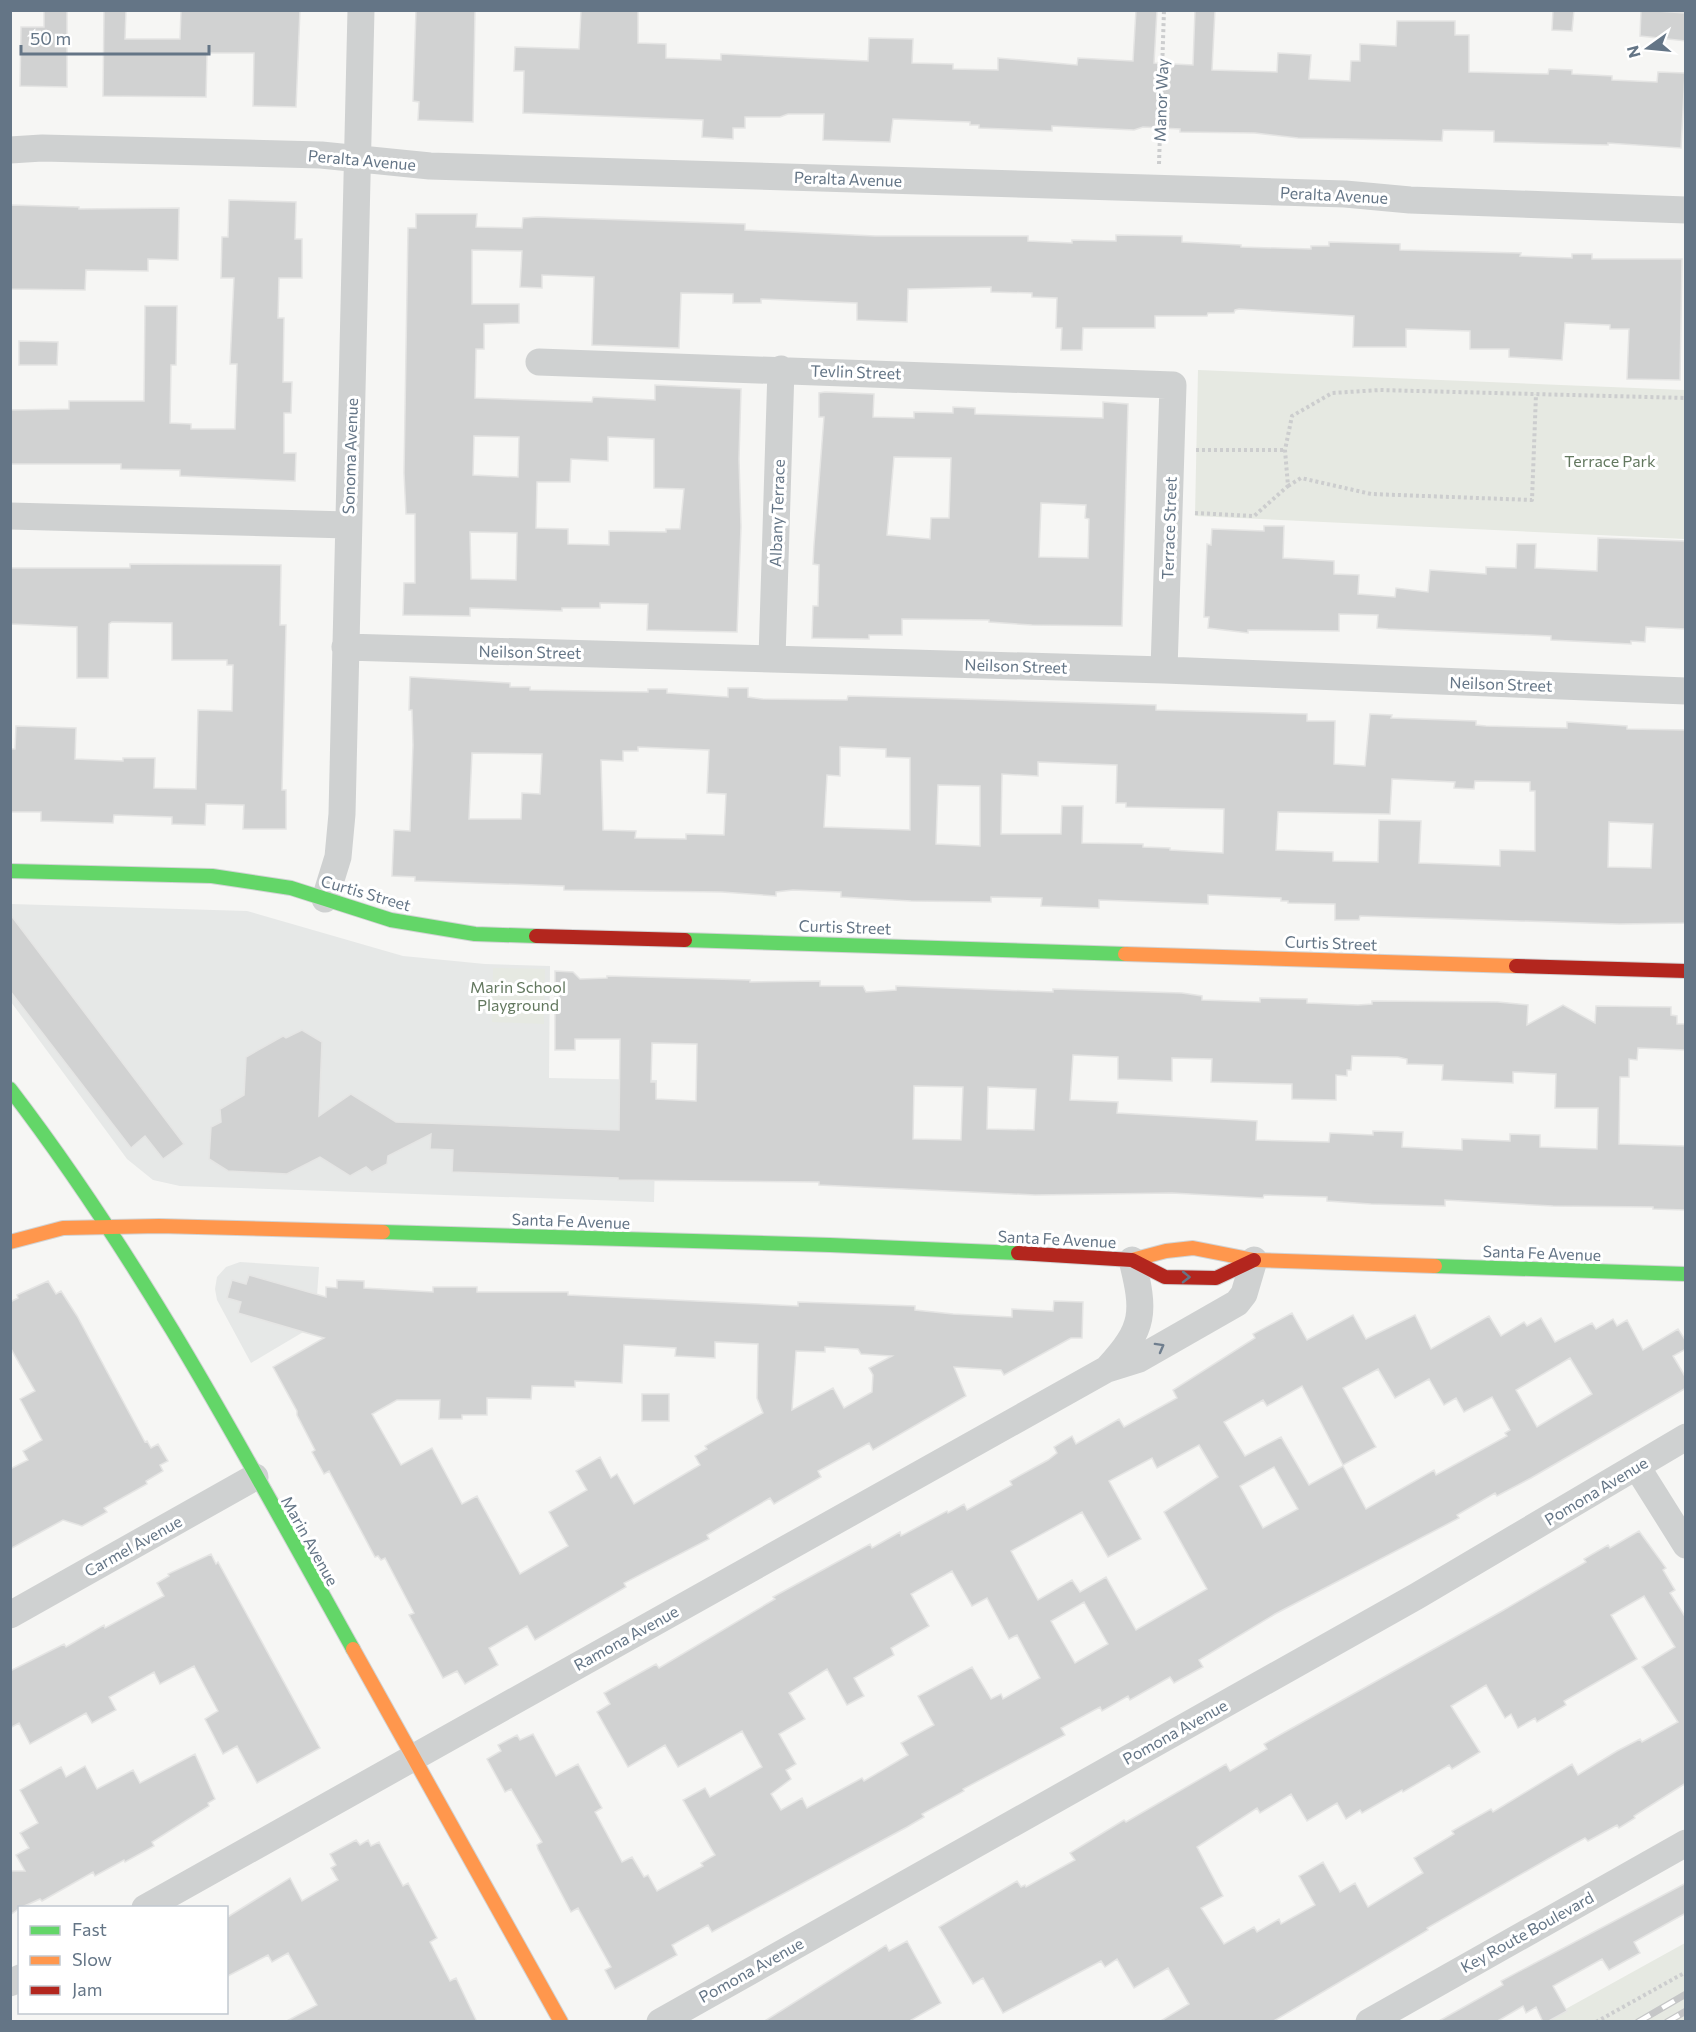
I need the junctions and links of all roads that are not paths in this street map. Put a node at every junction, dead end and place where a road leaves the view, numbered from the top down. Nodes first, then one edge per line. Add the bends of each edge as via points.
1 (361, 10) edge
2 (10, 150) edge
3 (358, 159) junction
4 (1686, 210) edge
5 (539, 362) dead end
6 (781, 369) junction
7 (1173, 385) joint
8 (10, 516) edge
9 (348, 525) junction
10 (345, 647) junction
11 (772, 658) junction
12 (1164, 670) junction
13 (1686, 691) edge
14 (10, 872) edge
15 (325, 899) junction
16 (1686, 971) edge
17 (10, 1089) edge
18 (109, 1227) junction
19 (10, 1242) edge
20 (1132, 1260) junction
21 (1254, 1260) junction
22 (1686, 1274) edge
23 (1107, 1369) junction
24 (1686, 1437) edge
25 (1637, 1467) junction
26 (255, 1477) junction
27 (1686, 1545) edge
28 (10, 1615) edge
29 (413, 1757) junction
30 (1686, 1843) edge
31 (149, 1906) edge
32 (561, 2022) edge
33 (660, 2022) edge
34 (1369, 2022) edge

1 - 3 street, Sonoma Avenue
2 - 3 street, Peralta Avenue via 286,154
3 - 4 street, Peralta Avenue via 430,166 1345,194
3 - 9 street, Sonoma Avenue
5 - 6 street, Tevlin Street
6 - 7 street, Tevlin Street
6 - 11 street, Albany Terrace
7 - 12 street, Terrace Street
8 - 9 street
9 - 10 street, Sonoma Avenue
10 - 11 street, Neilson Street
10 - 15 street, Sonoma Avenue via 342,814 338,857
11 - 12 street, Neilson Street
12 - 13 street, Neilson Street
14 - 15 street, Curtis Street via 212,876 291,888
15 - 16 street, Curtis Street via 392,920 475,934
17 - 18 street, Marin Avenue
18 - 19 street, Santa Fe Avenue via 63,1228
18 - 20 street, Santa Fe Avenue via 830,1245
18 - 26 street, Marin Avenue via 195,1365
20 - 21 street, Santa Fe Avenue via 1172,1248 1216,1249
20 -> 21 street, Santa Fe Avenue via 1165,1277 1216,1278
20 - 23 street, Ramona Avenue via 1141,1293 1140,1316 1130,1344
21 - 22 street, Santa Fe Avenue
23 -> 21 street, Ramona Avenue via 1139,1359 1237,1303 1244,1294
23 - 29 street, Ramona Avenue
24 - 25 street, Pomona Avenue
25 - 27 street
25 - 33 street, Pomona Avenue via 1417,1596
26 - 28 street, Carmel Avenue
26 - 29 street, Marin Avenue
29 - 31 street, Ramona Avenue
29 - 32 street, Marin Avenue
30 - 34 street, Key Route Boulevard

